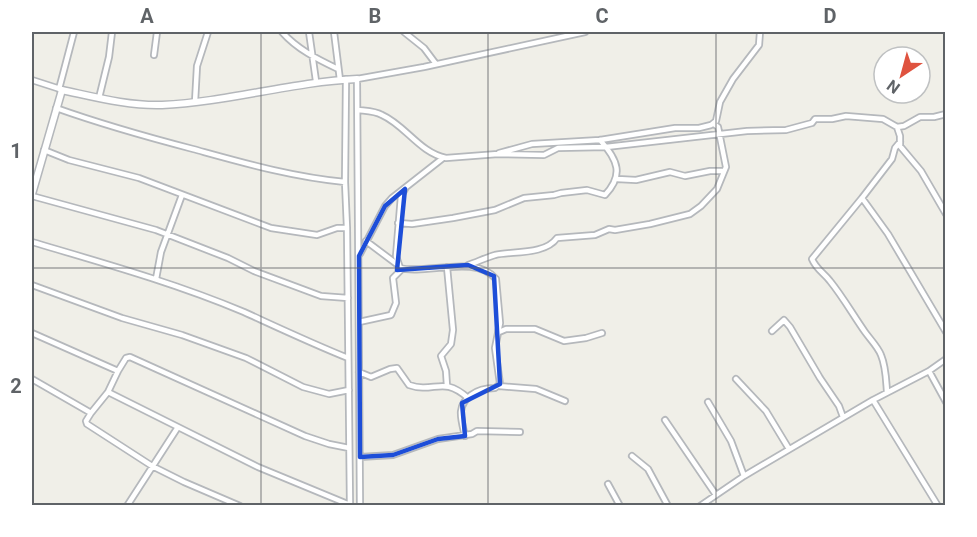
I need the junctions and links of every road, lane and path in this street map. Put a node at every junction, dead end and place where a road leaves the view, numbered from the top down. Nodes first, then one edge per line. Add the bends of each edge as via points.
1 (74, 32) edge
2 (112, 32) edge
3 (150, 32) edge
4 (157, 32) edge
5 (208, 32) edge
6 (282, 32) edge
7 (309, 32) edge
8 (334, 32) edge
9 (405, 32) edge
10 (585, 32) edge
11 (760, 32) edge
12 (154, 55) dead end
13 (311, 56) junction
14 (436, 64) junction
15 (338, 69) junction
16 (343, 79) junction
17 (357, 79) junction
18 (32, 80) edge
19 (316, 81) junction
20 (61, 89) junction
21 (99, 98) junction
22 (195, 102) junction
23 (56, 108) junction
24 (358, 110) junction
25 (945, 114) edge
26 (714, 124) junction
27 (897, 127) junction
28 (718, 134) junction
29 (600, 140) junction
30 (900, 142) junction
31 (606, 147) junction
32 (44, 150) junction
33 (498, 154) junction
34 (443, 158) junction
35 (724, 171) junction
36 (617, 179) junction
37 (345, 182) junction
38 (405, 189) junction
39 (32, 195) edge
40 (182, 195) junction
41 (862, 198) junction
42 (945, 214) edge
43 (399, 223) junction
44 (347, 228) junction
45 (168, 234) junction
46 (366, 241) junction
47 (32, 242) edge
48 (359, 256) junction
49 (398, 265) junction
50 (468, 265) junction
51 (447, 267) junction
52 (402, 269) junction
53 (156, 279) junction
54 (32, 285) edge
55 (348, 298) junction
56 (359, 322) junction
57 (772, 331) dead end
58 (499, 332) junction
59 (945, 332) edge
60 (32, 333) edge
61 (602, 333) dead end
62 (348, 358) junction
63 (945, 359) edge
64 (118, 370) junction
65 (929, 371) junction
66 (359, 372) junction
67 (32, 379) edge
68 (736, 379) dead end
69 (447, 386) junction
70 (499, 386) junction
71 (349, 390) junction
72 (108, 392) junction
73 (887, 392) junction
74 (468, 398) junction
75 (873, 400) junction
76 (565, 401) dead end
77 (708, 402) dead end
78 (945, 402) edge
79 (91, 413) junction
80 (843, 417) junction
81 (665, 420) dead end
82 (178, 427) junction
83 (520, 432) dead end
84 (465, 436) junction
85 (349, 448) junction
86 (789, 449) junction
87 (632, 456) dead end
88 (360, 457) junction
89 (152, 466) junction
90 (744, 476) junction
91 (608, 484) dead end
92 (716, 495) junction
93 (350, 505) edge
94 (704, 505) edge
95 (127, 506) edge
96 (240, 506) edge
97 (360, 506) edge
98 (620, 506) edge
99 (668, 506) edge
100 (938, 506) edge

1 - 20 street
2 - 21 street
3 - 4 street
4 - 12 street
5 - 22 street via 197,66
6 - 13 street
7 - 13 street
8 - 15 street
9 - 14 street
10 - 14 street
11 - 26 street via 759,45 722,98
13 - 15 street
13 - 19 street
14 - 17 street
15 - 16 street
16 - 17 street
16 - 19 street
16 - 37 street
17 - 24 street
18 - 20 street
19 - 22 street
20 - 21 street
20 - 23 street
21 - 22 street via 159,105
23 - 32 street
23 - 37 street via 258,167
24 - 34 street via 384,115
24 - 48 street
25 - 27 street via 920,117
26 - 28 street
26 - 29 street
27 - 28 street via 883,119 846,116 815,119 786,130
27 - 30 street
28 - 31 street
28 - 35 street
29 - 31 street
29 - 33 street via 532,144
30 - 41 street
30 - 42 street
31 - 33 street via 558,148 544,155
31 - 36 street via 617,167
32 - 39 street
32 - 40 street
33 - 34 street
34 - 38 street
35 - 36 street via 685,176 670,172 636,180
35 - 50 street via 717,189 690,214 595,235 557,238 553,245 494,255
36 - 43 street via 605,195 587,190 524,198 495,210
37 - 44 street
38 - 43 street via 400,196
38 - 46 street via 385,206
39 - 45 street
40 - 44 street via 272,228 317,235
40 - 45 street
41 - 59 street via 888,234
41 - 73 street via 812,259 880,352
43 - 49 street
44 - 55 street
45 - 53 street
45 - 55 street via 321,296
46 - 48 street
46 - 49 street
47 - 53 street
48 - 56 street
49 - 52 street
50 - 51 street
50 - 58 street via 496,279
51 - 52 street
51 - 69 street via 453,330 450,345 441,356
52 - 56 street via 393,278 396,303 392,315
53 - 62 street
54 - 71 street via 240,356 303,387 329,394
55 - 62 street
56 - 66 street
57 - 80 street via 784,320 790,327
58 - 61 street via 535,328 564,342
58 - 70 street via 495,348
60 - 64 street
62 - 71 street
63 - 65 street
64 - 72 street
64 - 85 street via 130,357 305,436
65 - 73 street
65 - 78 street
66 - 69 street via 371,377 397,368 404,381 413,387
66 - 88 street
67 - 79 street
68 - 86 street via 765,411
69 - 74 street via 455,387
70 - 74 street via 479,390
70 - 76 street via 536,389
71 - 85 street
72 - 79 street
72 - 82 street
73 - 75 street
74 - 84 street via 460,411
75 - 80 street
75 - 100 street
77 - 90 street via 731,441
79 - 89 street via 87,424
80 - 86 street
81 - 92 street
82 - 89 street
82 - 93 street
83 - 84 street via 477,431
84 - 88 street via 438,439 393,455
85 - 93 street
86 - 90 street
87 - 99 street via 648,469
88 - 97 street
89 - 95 street
89 - 96 street
90 - 92 street
91 - 98 street
92 - 94 street

